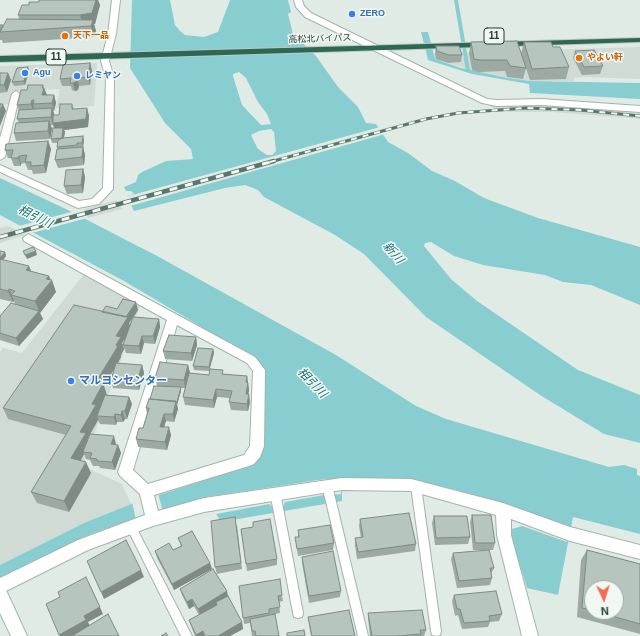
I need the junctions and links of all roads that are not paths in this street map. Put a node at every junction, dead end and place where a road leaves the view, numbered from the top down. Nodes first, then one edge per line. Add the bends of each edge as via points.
1 (116, 0) edge
2 (298, 0) edge
3 (640, 32) edge
4 (358, 40) junction
5 (640, 40) edge
6 (375, 47) junction
7 (0, 50) edge
8 (110, 51) junction
9 (0, 59) edge
10 (16, 94) dead end
11 (640, 109) edge
12 (0, 157) edge
13 (0, 168) edge
14 (28, 238) dead end
15 (174, 318) junction
16 (327, 485) junction
17 (416, 486) junction
18 (275, 492) junction
19 (146, 494) junction
20 (507, 512) junction
21 (153, 517) junction
22 (130, 526) junction
23 (640, 552) edge
24 (0, 586) edge
25 (0, 596) edge
26 (298, 613) dead end
27 (436, 631) dead end
28 (19, 636) edge
29 (187, 636) edge
30 (363, 636) edge
31 (530, 636) edge

1 - 8 street
2 - 4 street via 300,7 308,15
3 - 4 highway, 高松北バイパス / 11
4 - 6 street
4 - 8 highway, 高松北バイパス / 11
5 - 6 highway, 高松北バイパス / 11
6 - 8 highway, 高松北バイパス / 11
6 - 11 street via 485,101
7 - 8 highway, 高松北バイパス / 11
8 - 9 highway, 高松北バイパス / 11
8 - 13 street via 106,65 110,78 108,189 102,197 95,202 78,206
10 - 12 street
14 - 15 street
15 - 19 street via 125,472
15 - 19 street via 251,360 259,370 257,446 254,453 243,463
16 - 17 street
16 - 18 street
16 - 30 lane
17 - 20 street
17 - 27 lane
18 - 21 street
18 - 26 lane
19 - 21 street
20 - 23 street via 570,534
20 - 31 street via 504,535
21 - 22 street
22 - 24 street via 83,545
22 - 29 lane
25 - 28 street

